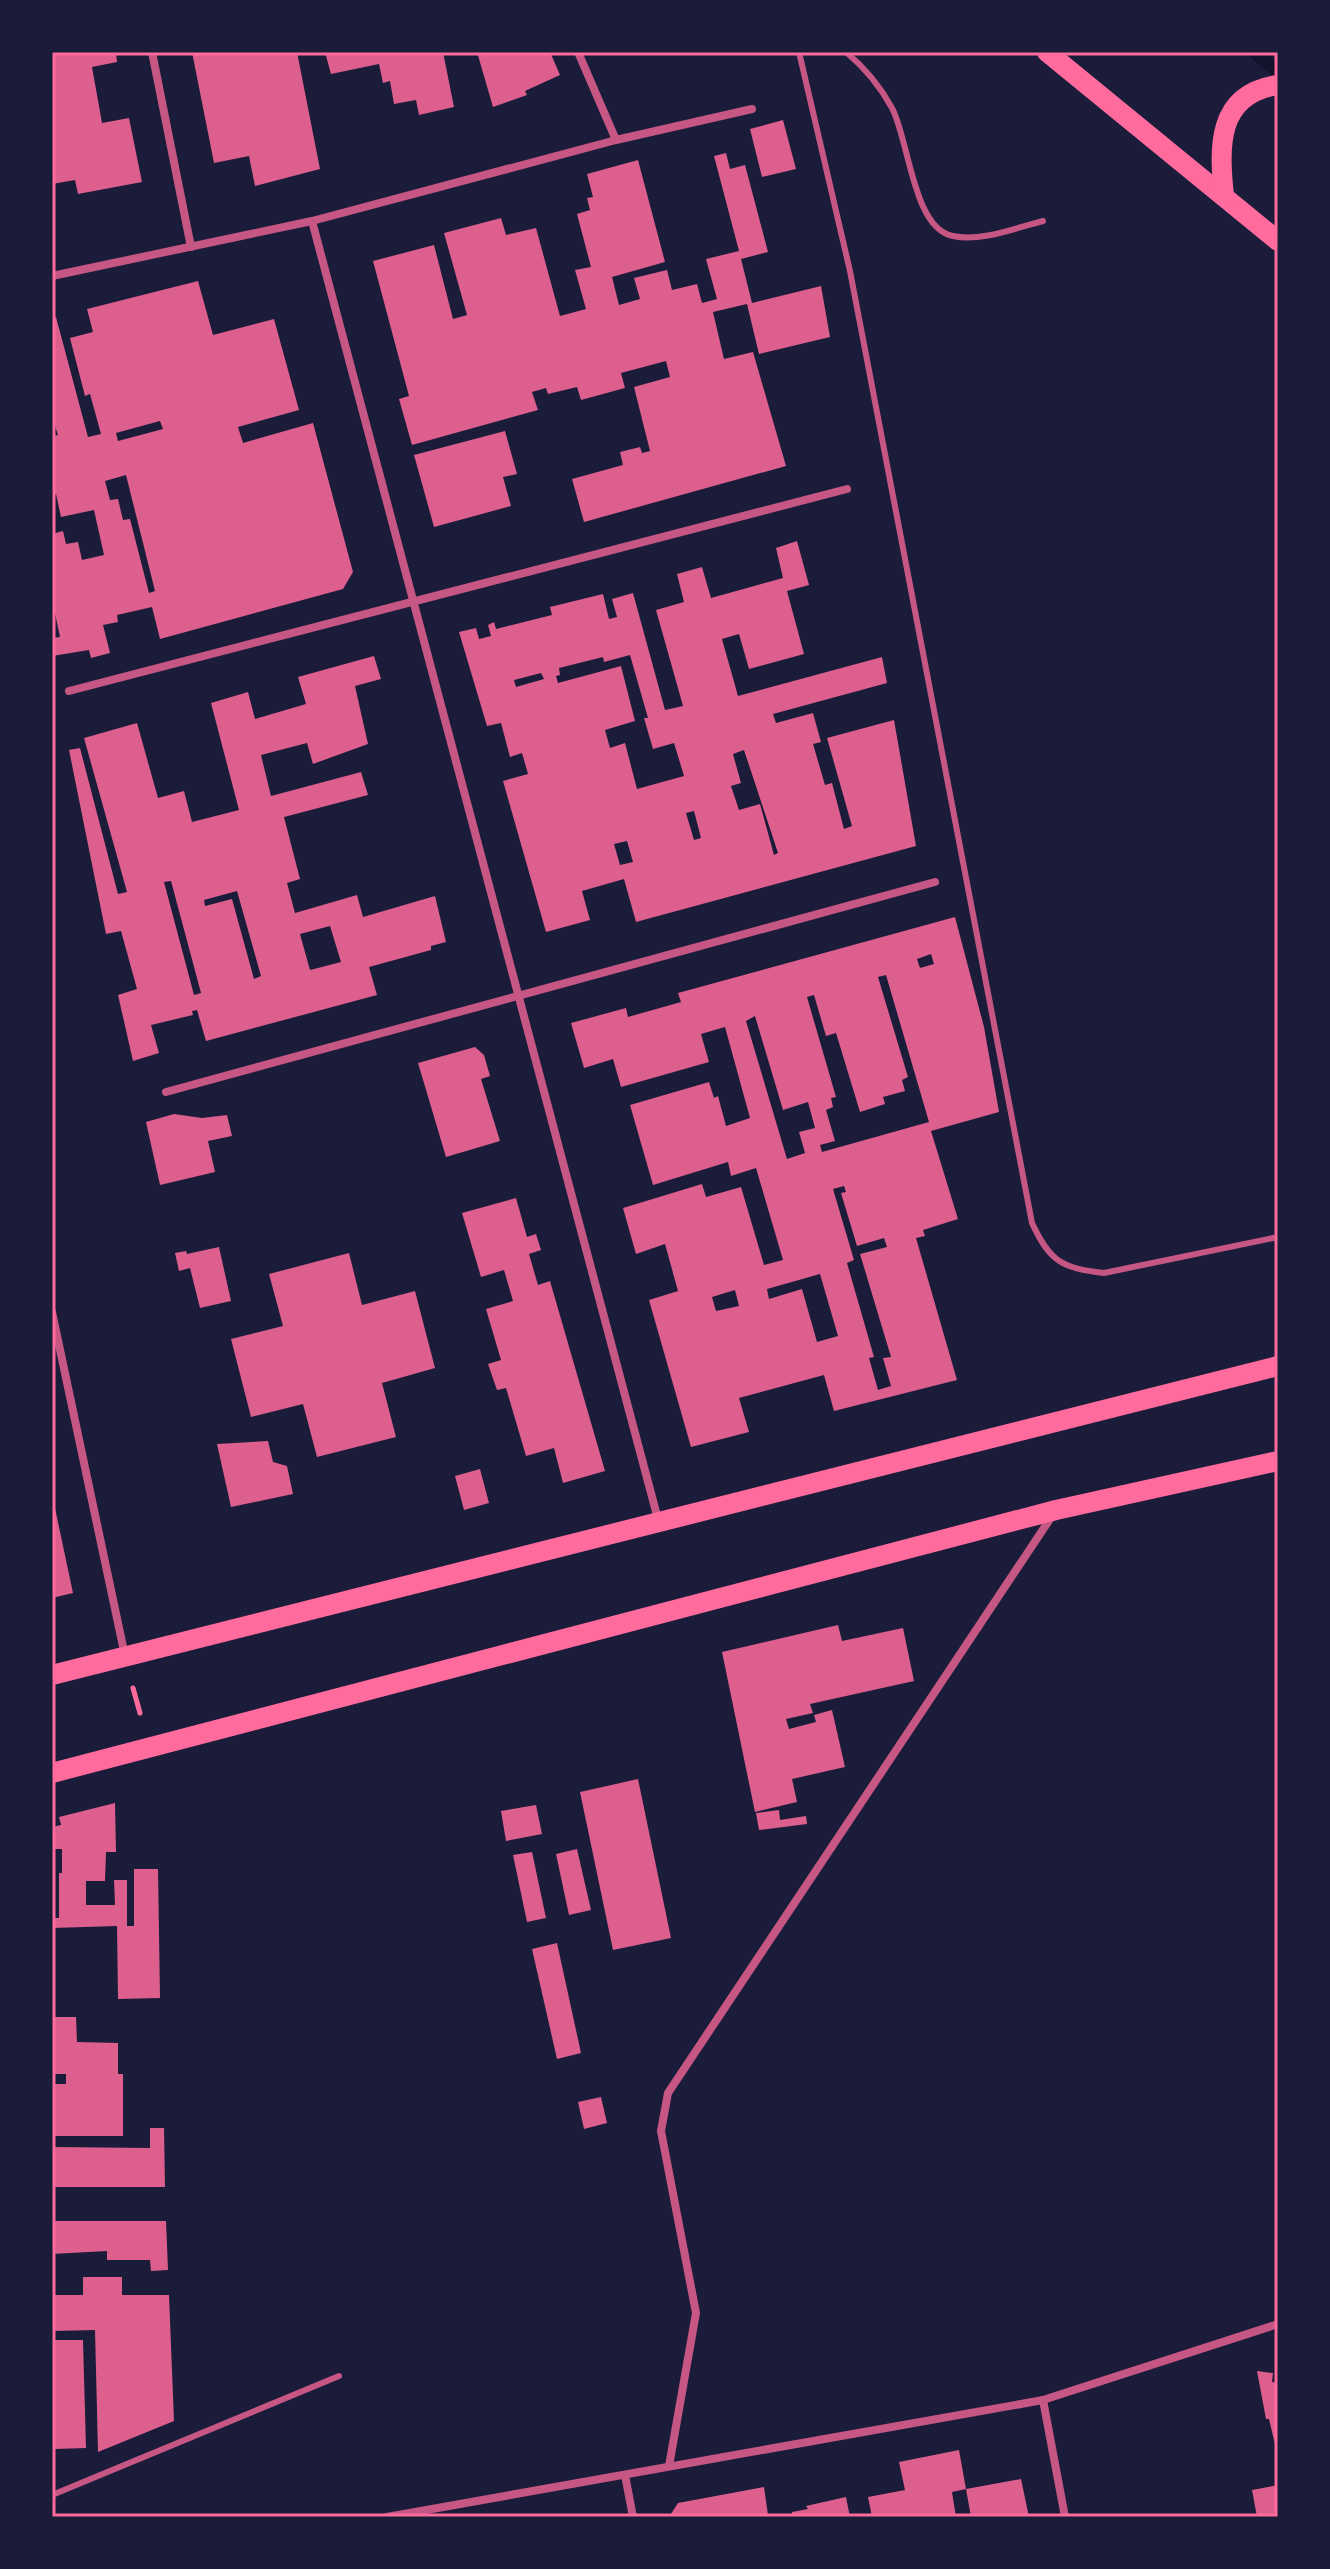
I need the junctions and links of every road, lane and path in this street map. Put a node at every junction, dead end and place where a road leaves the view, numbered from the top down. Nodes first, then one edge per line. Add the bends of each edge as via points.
1 (152, 52) edge
2 (578, 52) edge
3 (799, 52) edge
4 (846, 52) edge
5 (1047, 52) edge
6 (1274, 86) edge
7 (752, 109) dead end
8 (616, 140) junction
9 (1224, 196) junction
10 (312, 221) junction
11 (1043, 221) dead end
12 (1278, 241) edge
13 (191, 247) junction
14 (52, 276) edge
15 (847, 489) dead end
16 (413, 602) junction
17 (69, 691) dead end
18 (935, 882) dead end
19 (519, 995) junction
20 (166, 1092) dead end
21 (1278, 1237) edge
22 (52, 1312) edge
23 (55, 1340) edge
24 (1278, 1366) edge
25 (1278, 1461) edge
26 (1056, 1510) junction
27 (659, 1523) junction
28 (125, 1657) junction
29 (52, 1675) edge
30 (150, 1749) junction
31 (52, 1773) edge
32 (1278, 2324) edge
33 (339, 2376) dead end
34 (1043, 2400) junction
35 (669, 2466) junction
36 (625, 2475) junction
37 (52, 2495) edge
38 (387, 2517) edge
39 (633, 2517) edge
40 (1065, 2517) edge

1 - 13 street
2 - 8 street
3 - 21 lane via 850,271 1032,1223 1057,1262 1104,1273
4 - 11 lane via 894,111 934,227 968,238
5 - 9 main road
6 - 9 main road via 1243,99 1226,121 1220,152
7 - 8 street
8 - 10 street
9 - 12 main road
10 - 13 street
10 - 16 street
13 - 14 street
15 - 16 street
16 - 17 street
16 - 19 street
18 - 19 street
19 - 20 street
19 - 27 street
22 - 23 street
23 - 28 street
24 - 27 main road
25 - 26 main road
26 - 30 main road
26 - 35 street via 668,2093 661,2131 692,2290 694,2336
27 - 28 main road
28 - 29 main road
28 - 30 path
30 - 31 main road
32 - 34 street
33 - 37 lane
34 - 35 street
34 - 40 street
35 - 36 street
36 - 38 street
36 - 39 street

